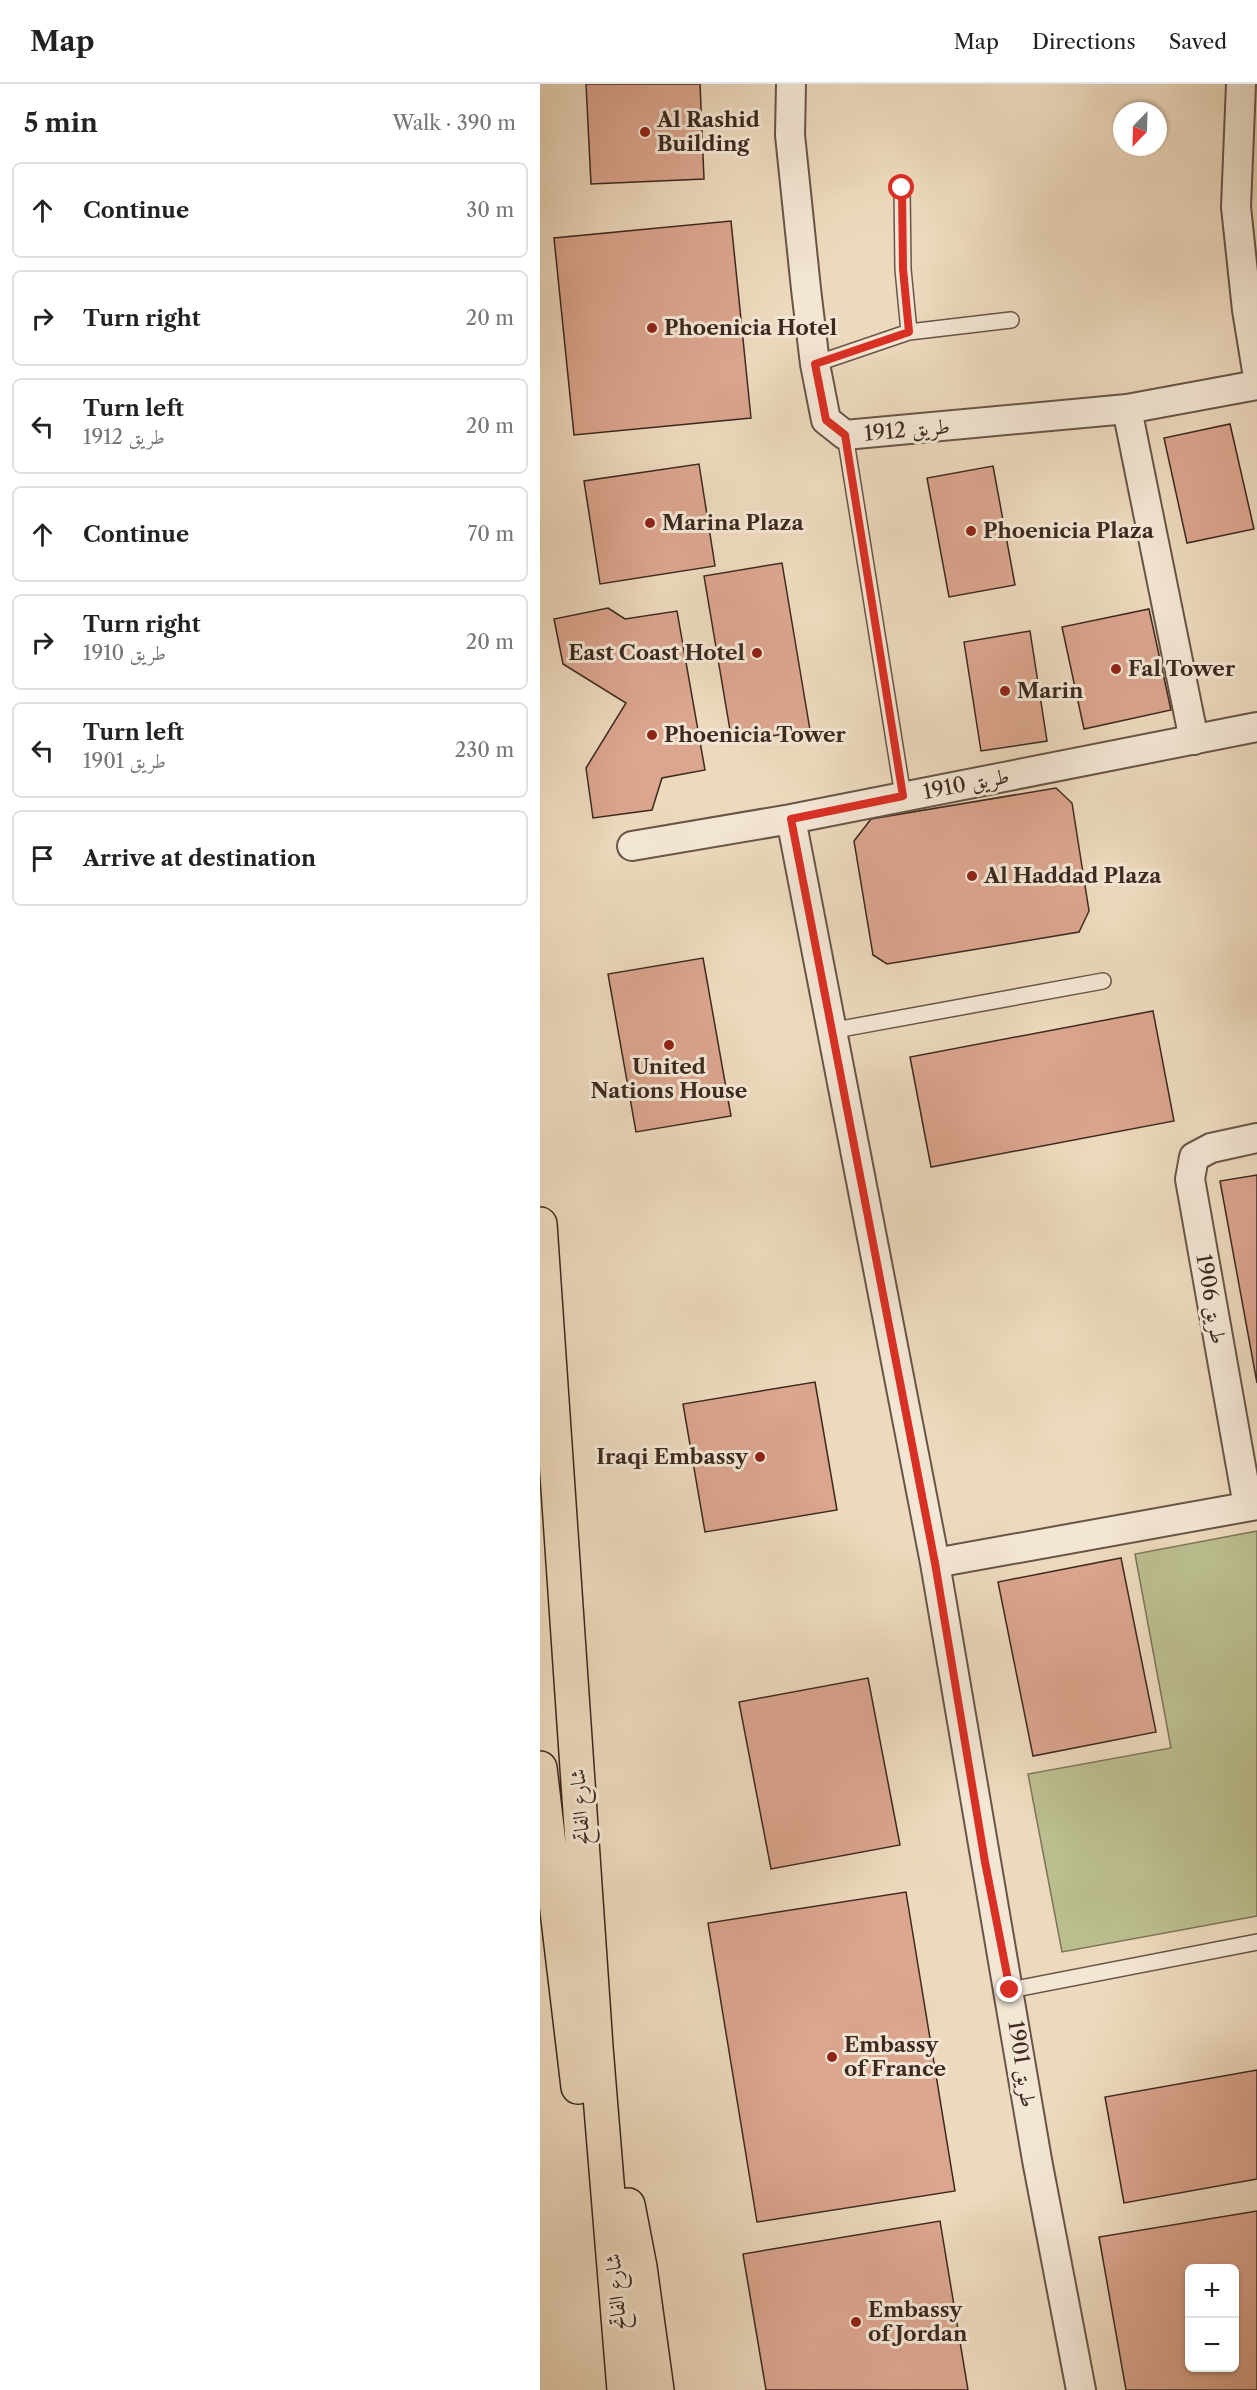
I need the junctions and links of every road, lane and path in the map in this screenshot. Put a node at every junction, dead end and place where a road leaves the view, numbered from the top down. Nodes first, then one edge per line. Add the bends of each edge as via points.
1 (791, 84) edge
2 (1241, 84) edge
3 (902, 188) dead end
4 (1011, 320) dead end
5 (909, 332) junction
6 (815, 364) junction
7 (1257, 371) edge
8 (1257, 385) edge
9 (1126, 409) junction
10 (845, 435) junction
11 (1257, 727) edge
12 (1194, 740) junction
13 (903, 796) junction
14 (791, 819) junction
15 (632, 846) dead end
16 (1103, 981) dead end
17 (830, 1031) junction
18 (1257, 1138) edge
19 (540, 1224) edge
20 (1252, 1505) edge
21 (935, 1563) junction
22 (540, 1768) edge
23 (1257, 1942) edge
24 (1010, 1990) junction
25 (597, 2047) junction
26 (621, 2348) junction
27 (624, 2390) edge
28 (657, 2390) edge
29 (1081, 2390) edge

1 - 6 street, طريق 1912 via 790,135
2 - 7 street via 1236,207
3 - 5 lane
4 - 5 lane
5 - 6 lane
6 - 10 street, طريق 1912 via 826,420
8 - 9 street, طريق 1912
9 - 10 street, طريق 1912
9 - 12 street
10 - 13 lane
11 - 12 street, طريق 1910
12 - 13 street, طريق 1910
13 - 14 street, طريق 1910
14 - 15 street, طريق 1910
14 - 17 street, طريق 1901
16 - 17 lane
17 - 21 street, طريق 1901
18 - 20 street, طريق 1906 via 1211,1148 1194,1157 1190,1179
19 - 25 main road, شارع الفاتح
20 - 21 street, طريق 1906
21 - 24 street, طريق 1901
22 - 26 main road via 602,2285
23 - 24 lane
24 - 29 street, طريق 1901 via 1037,2160
25 - 26 main road, شارع الفاتح
25 - 28 main road via 640,2266
26 - 27 main road, شارع الفاتح

